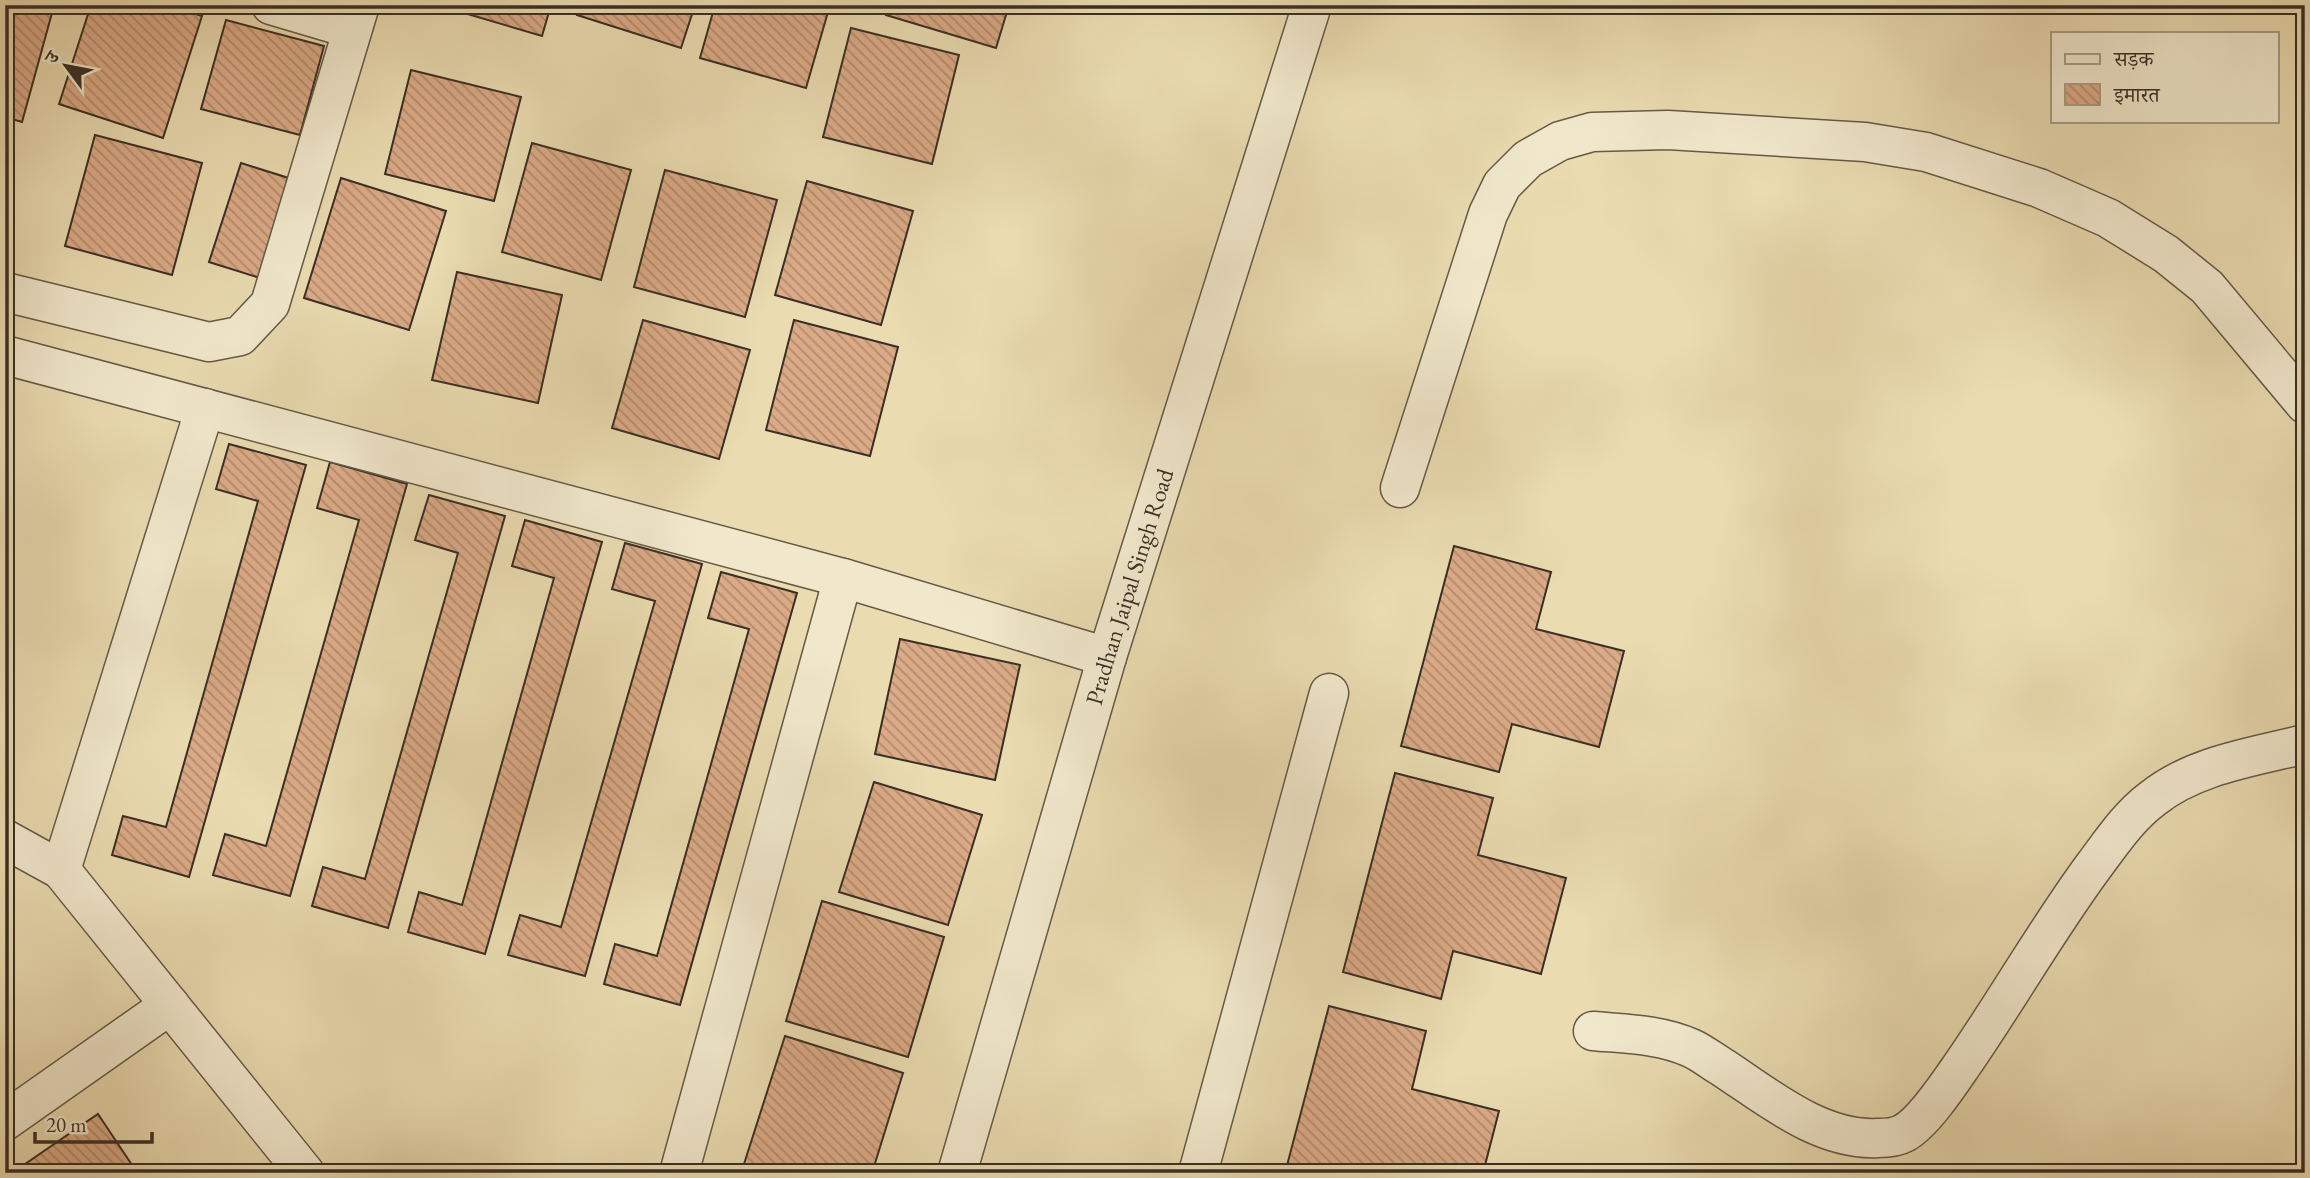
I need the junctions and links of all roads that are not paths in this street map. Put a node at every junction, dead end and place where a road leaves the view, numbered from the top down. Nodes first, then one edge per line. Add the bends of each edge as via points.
1 (271, 5) edge
2 (1312, 5) edge
3 (356, 17) edge
4 (5, 292) edge
5 (5, 355) edge
6 (2305, 404) edge
7 (205, 408) junction
8 (1400, 488) dead end
9 (843, 578) junction
10 (1107, 657) junction
11 (1329, 693) dead end
12 (2305, 744) edge
13 (5, 839) edge
14 (61, 870) junction
15 (170, 1005) junction
16 (1592, 1031) dead end
17 (5, 1121) edge
18 (305, 1173) edge
19 (679, 1173) edge
20 (957, 1173) edge
21 (1198, 1173) edge

1 - 3 street
2 - 10 street, Pradhan Jaipal Singh Road
3 - 4 street via 270,304 240,336 209,342
5 - 7 street
6 - 8 street via 2207,287 2166,254 2108,218 2039,188 1926,152 1866,142 1668,130 1592,132 1559,141 1528,159 1502,185 1488,214
7 - 9 street
7 - 14 street
9 - 10 street
9 - 19 street
10 - 20 street, Pradhan Jaipal Singh Road
11 - 21 street
12 - 16 street via 2184,778 2151,799 2120,831 2063,907 1951,1081 1904,1133 1881,1139 1834,1133 1674,1040
13 - 14 street
14 - 15 street
15 - 17 street
15 - 18 street

